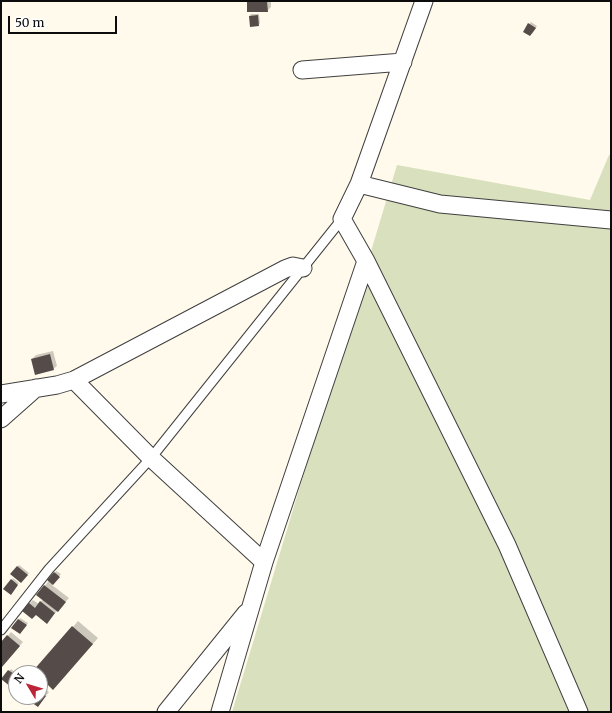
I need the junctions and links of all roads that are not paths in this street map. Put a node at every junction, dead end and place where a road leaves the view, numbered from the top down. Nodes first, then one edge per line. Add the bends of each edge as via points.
1 (424, 1) edge
2 (403, 62) junction
3 (302, 70) dead end
4 (359, 184) junction
5 (342, 219) junction
6 (611, 220) edge
7 (366, 261) junction
8 (303, 268) junction
9 (74, 380) junction
10 (36, 388) junction
11 (1, 394) edge
12 (1, 419) edge
13 (151, 458) junction
14 (264, 562) junction
15 (251, 607) junction
16 (1, 630) edge
17 (166, 712) edge
18 (220, 712) edge
19 (579, 712) edge

1 - 2 street
2 - 3 street
2 - 4 street
4 - 5 street
4 - 6 street via 440,204
5 - 7 street
5 - 8 lane
7 - 14 street
7 - 19 street via 507,545
8 - 9 street via 293,266 285,269
8 - 13 lane
9 - 10 street
9 - 13 street
10 - 11 street
10 - 12 street
13 - 14 street
13 - 16 lane via 49,569
14 - 15 street
15 - 17 street
15 - 18 street

